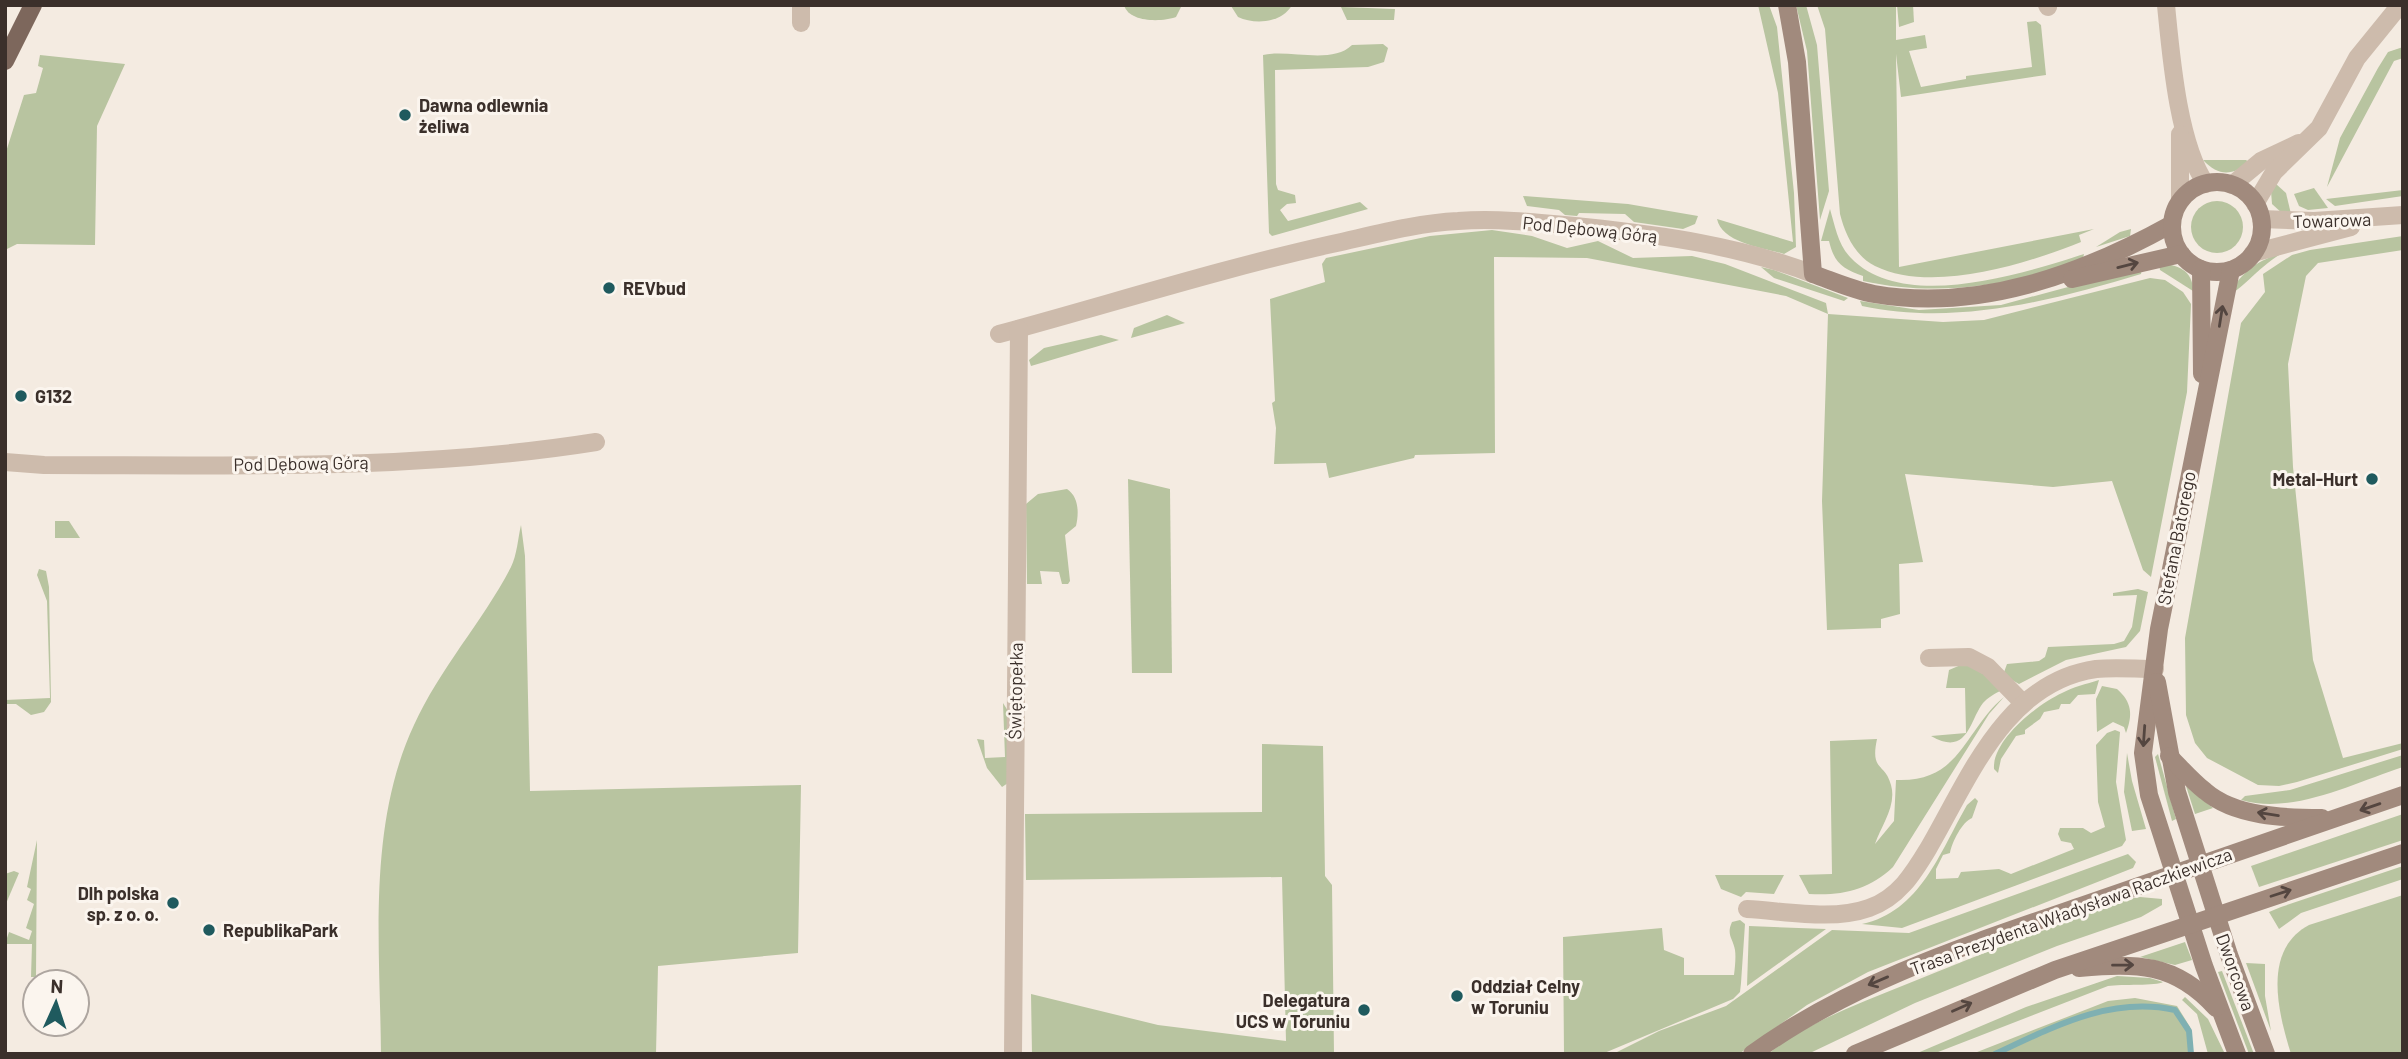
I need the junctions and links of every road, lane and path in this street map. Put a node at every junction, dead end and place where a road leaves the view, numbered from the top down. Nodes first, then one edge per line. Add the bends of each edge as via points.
1 (33, 5) edge
2 (1787, 5) edge
3 (2166, 5) edge
4 (2400, 5) edge
5 (5, 61) edge
6 (2180, 106) junction
7 (2309, 138) junction
8 (2206, 184) junction
9 (2232, 185) junction
10 (2180, 202) junction
11 (2258, 212) junction
12 (2403, 215) edge
13 (2378, 218) junction
14 (2172, 225) junction
15 (2253, 253) junction
16 (2181, 254) junction
17 (2201, 269) junction
18 (2231, 270) junction
19 (1813, 274) junction
20 (2037, 283) junction
21 (1019, 329) junction
22 (999, 334) dead end
23 (2202, 407) junction
24 (596, 442) dead end
25 (5, 462) edge
26 (1929, 658) dead end
27 (2155, 669) junction
28 (2023, 703) junction
29 (2169, 756) junction
30 (2403, 795) edge
31 (2336, 818) junction
32 (2403, 853) edge
33 (2200, 865) junction
34 (2175, 873) junction
35 (2208, 889) joint
36 (2183, 898) joint
37 (1747, 909) dead end
38 (2216, 914) junction
39 (2191, 922) junction
40 (2055, 970) junction
41 (2220, 1012) junction
42 (1013, 1054) edge
43 (1752, 1054) edge
44 (1855, 1054) edge
45 (2237, 1054) edge
46 (2266, 1054) edge

1 - 5 main road
2 - 19 street via 1797,62
3 - 6 street
4 - 7 street via 2357,58
6 - 8 street via 2195,168
6 - 10 street
7 - 9 street via 2261,161
7 - 11 street via 2274,172
8 - 9 street
8 - 10 street
9 - 11 street
10 - 14 street
11 - 13 street, Towarowa via 2300,222
11 - 15 street via 2261,236
12 - 13 street, Towarowa
13 - 15 street
14 - 16 street
14 - 20 street, Pod Dębową Górą
15 - 18 street
16 - 17 street
20 -> 16 street
17 - 18 street
17 - 23 street, Stefana Batorego
23 -> 18 street, Stefana Batorego
19 - 20 street, Pod Dębową Górą via 1873,294 1935,299 1987,295
19 - 21 street, Pod Dębową Górą via 1716,246 1643,233 1513,220 1456,221 1266,260
21 - 22 street, Pod Dębową Górą
21 - 42 street, Świętopełka
23 - 27 street, Stefana Batorego via 2160,620
24 - 25 street, Pod Dębową Górą via 500,455 304,465
26 - 28 street via 1969,657 1988,667
27 - 28 street via 2097,669 2075,674
27 - 29 street, Stefana Batorego
27 -> 34 street, Stefana Batorego via 2143,754 2149,795
28 - 37 street via 1998,730 1914,871 1892,896 1850,912
31 -> 29 street via 2271,816 2233,806 2207,793
29 - 33 street, Stefana Batorego
30 -> 31 street, Trasa Prezydenta Władysława Raczkiewicza
31 - 33 street, Trasa Prezydenta Władysława Raczkiewicza
38 -> 32 street
33 - 34 street, Trasa Prezydenta Władysława Raczkiewicza
33 - 35 street, Stefana Batorego
34 - 36 street, Stefana Batorego
34 -> 43 street, Trasa Prezydenta Władysława Raczkiewicza via 1911,967 1811,1015
35 - 38 street, Dworcowa
36 - 39 street, Dworcowa
38 - 39 street
38 - 46 street, Dworcowa
39 - 40 street
39 - 41 street, Dworcowa
40 -> 41 street via 2125,965 2156,968 2186,982
44 -> 40 street
41 - 45 street, Dworcowa

